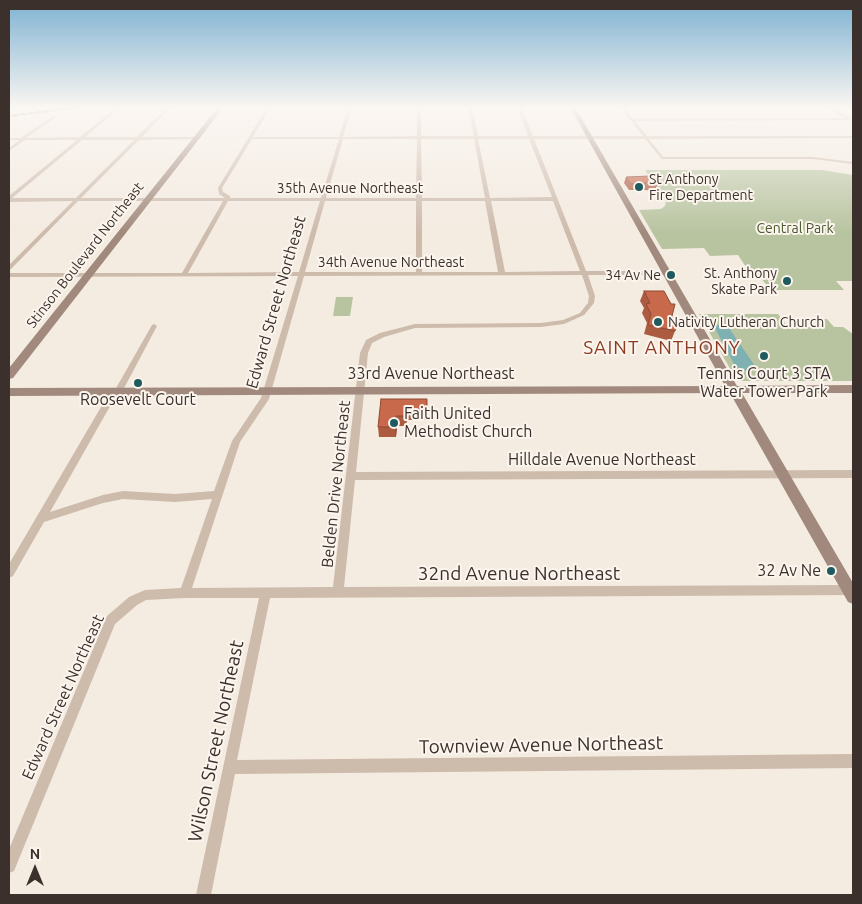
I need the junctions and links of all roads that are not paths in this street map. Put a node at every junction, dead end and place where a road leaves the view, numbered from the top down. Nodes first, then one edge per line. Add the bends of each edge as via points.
1 (67, 149) edge
2 (127, 149) edge
3 (187, 149) edge
4 (243, 149) edge
5 (338, 149) edge
6 (420, 149) edge
7 (478, 149) edge
8 (536, 149) edge
9 (595, 149) edge
10 (655, 149) edge
11 (853, 163) edge
12 (9, 199) edge
13 (420, 199) junction
14 (487, 199) junction
15 (555, 199) junction
16 (77, 200) junction
17 (146, 200) junction
18 (226, 200) junction
19 (323, 200) junction
20 (9, 268) edge
21 (584, 273) junction
22 (666, 273) junction
23 (301, 274) junction
24 (420, 274) junction
25 (502, 274) junction
26 (9, 275) edge
27 (86, 275) junction
28 (184, 275) junction
29 (154, 326) dead end
30 (9, 375) edge
31 (853, 388) edge
32 (734, 389) junction
33 (268, 391) junction
34 (360, 391) junction
35 (9, 392) edge
36 (116, 392) junction
37 (782, 474) junction
38 (853, 474) edge
39 (351, 476) junction
40 (217, 495) junction
41 (40, 519) junction
42 (9, 573) edge
43 (852, 592) edge
44 (185, 593) junction
45 (338, 593) junction
46 (265, 594) junction
47 (853, 761) edge
48 (230, 767) junction
49 (9, 866) edge
50 (203, 895) edge

1 - 12 street
2 - 16 street
3 - 17 street, Stinson Boulevard Northeast
4 - 18 street via 220,188 221,193 228,197
5 - 19 street, Edward Street Northeast
6 - 13 street
7 - 14 street
8 - 15 street, Belden Drive Northeast
9 - 22 street
10 - 11 street via 662,158 813,158
12 - 16 street, 35th Avenue Northeast
13 - 14 street, 35th Avenue Northeast
13 - 19 street, 35th Avenue Northeast
13 - 24 street
14 - 15 street, 35th Avenue Northeast
14 - 25 street
15 - 21 street, Belden Drive Northeast
16 - 17 street, 35th Avenue Northeast
16 - 20 street
17 - 18 street, 35th Avenue Northeast
17 - 27 street, Stinson Boulevard Northeast
18 - 19 street, 35th Avenue Northeast
18 - 28 street
19 - 23 street, Edward Street Northeast
21 - 22 street, 34th Avenue Northeast
21 - 25 street, 34th Avenue Northeast
21 - 34 street, Belden Drive Northeast via 592,296 591,303 582,314 564,322 415,326 375,338 365,347
22 - 32 street
23 - 24 street, 34th Avenue Northeast
23 - 28 street, 34th Avenue Northeast
23 - 33 street, Edward Street Northeast
24 - 25 street, 34th Avenue Northeast
26 - 27 street, 34th Avenue Northeast
27 - 28 street, 34th Avenue Northeast
27 - 30 street, Stinson Boulevard Northeast
29 - 36 street
31 - 32 street, 33rd Avenue Northeast
32 - 34 street, 33rd Avenue Northeast
32 - 37 street
33 - 34 street, 33rd Avenue Northeast
33 - 36 street, 33rd Avenue Northeast
33 - 40 street, Edward Street Northeast via 236,441
34 - 39 street, Belden Drive Northeast
35 - 36 street, 33rd Avenue Northeast
36 - 41 street
37 - 38 street, Hilldale Avenue Northeast
37 - 39 street, Hilldale Avenue Northeast
37 - 43 street
39 - 45 street, Belden Drive Northeast
40 - 41 street via 174,498 123,495
40 - 44 street, Edward Street Northeast
41 - 42 street
43 - 45 street, 32nd Avenue Northeast
44 - 46 street, 32nd Avenue Northeast
44 - 49 street, Edward Street Northeast via 146,596 133,601 112,620
45 - 46 street, 32nd Avenue Northeast
46 - 48 street, Wilson Street Northeast
47 - 48 street, Townview Avenue Northeast
48 - 50 street, Wilson Street Northeast

